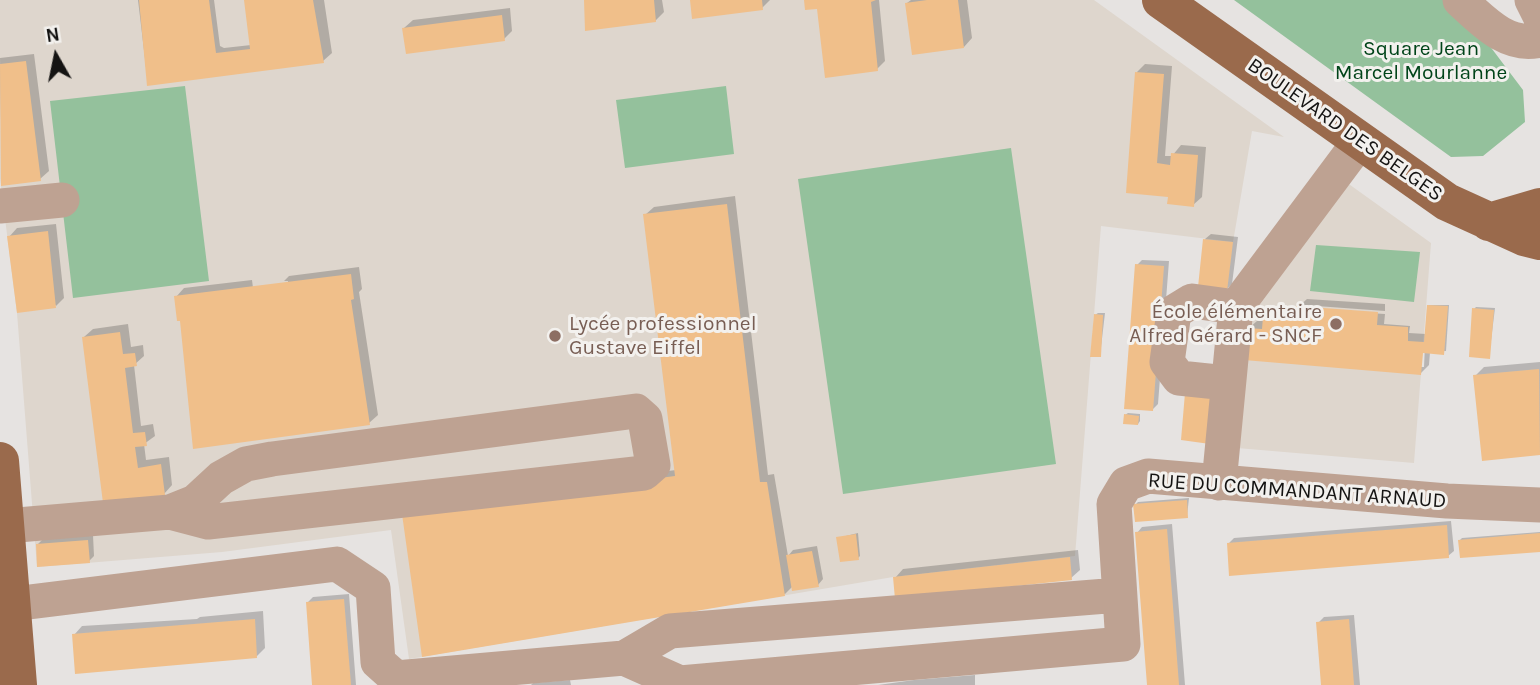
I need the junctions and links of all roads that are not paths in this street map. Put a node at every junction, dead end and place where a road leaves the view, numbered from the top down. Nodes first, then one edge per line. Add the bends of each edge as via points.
1 (1161, 0) edge
2 (1460, 0) edge
3 (1532, 0) edge
4 (1540, 16) edge
5 (1540, 40) edge
6 (1360, 141) junction
7 (62, 200) dead end
8 (0, 206) edge
9 (1540, 206) edge
10 (1489, 222) junction
11 (1540, 241) edge
12 (1236, 307) junction
13 (1227, 383) junction
14 (0, 461) edge
15 (1219, 483) junction
16 (1540, 505) edge
17 (170, 512) junction
18 (6, 526) junction
19 (1119, 595) junction
20 (12, 604) junction
21 (624, 658) junction
22 (383, 678) edge
23 (12, 679) edge

1 - 6 main road, BOULEVARD DES BELGES
2 - 5 street via 1491,28 1524,43
3 - 4 street
6 - 10 main road, BOULEVARD DES BELGES via 1447,202
6 - 12 street
7 - 8 street
9 - 10 main road
10 - 11 main road, BOULEVARD DES BELGES
12 - 13 street
12 - 13 street via 1192,301 1174,312 1167,362 1179,378
13 - 15 street
14 - 18 main road
15 - 16 street, RUE DU COMMANDANT ARNAUD
15 - 19 street, RUE DU COMMANDANT ARNAUD via 1148,476 1126,484 1114,504
17 - 17 street via 195,502 221,478 246,464 636,411 645,419 653,465 644,472 208,523
17 - 18 street
18 - 20 main road
19 - 21 street, RUE DU COMMANDANT ARNAUD via 670,631
19 - 21 street, RUE DU COMMANDANT ARNAUD via 1123,644 680,683
20 - 22 street, RUE DU COMMANDANT ARNAUD via 337,564 373,588
20 - 23 main road
21 - 22 street, RUE DU COMMANDANT ARNAUD

